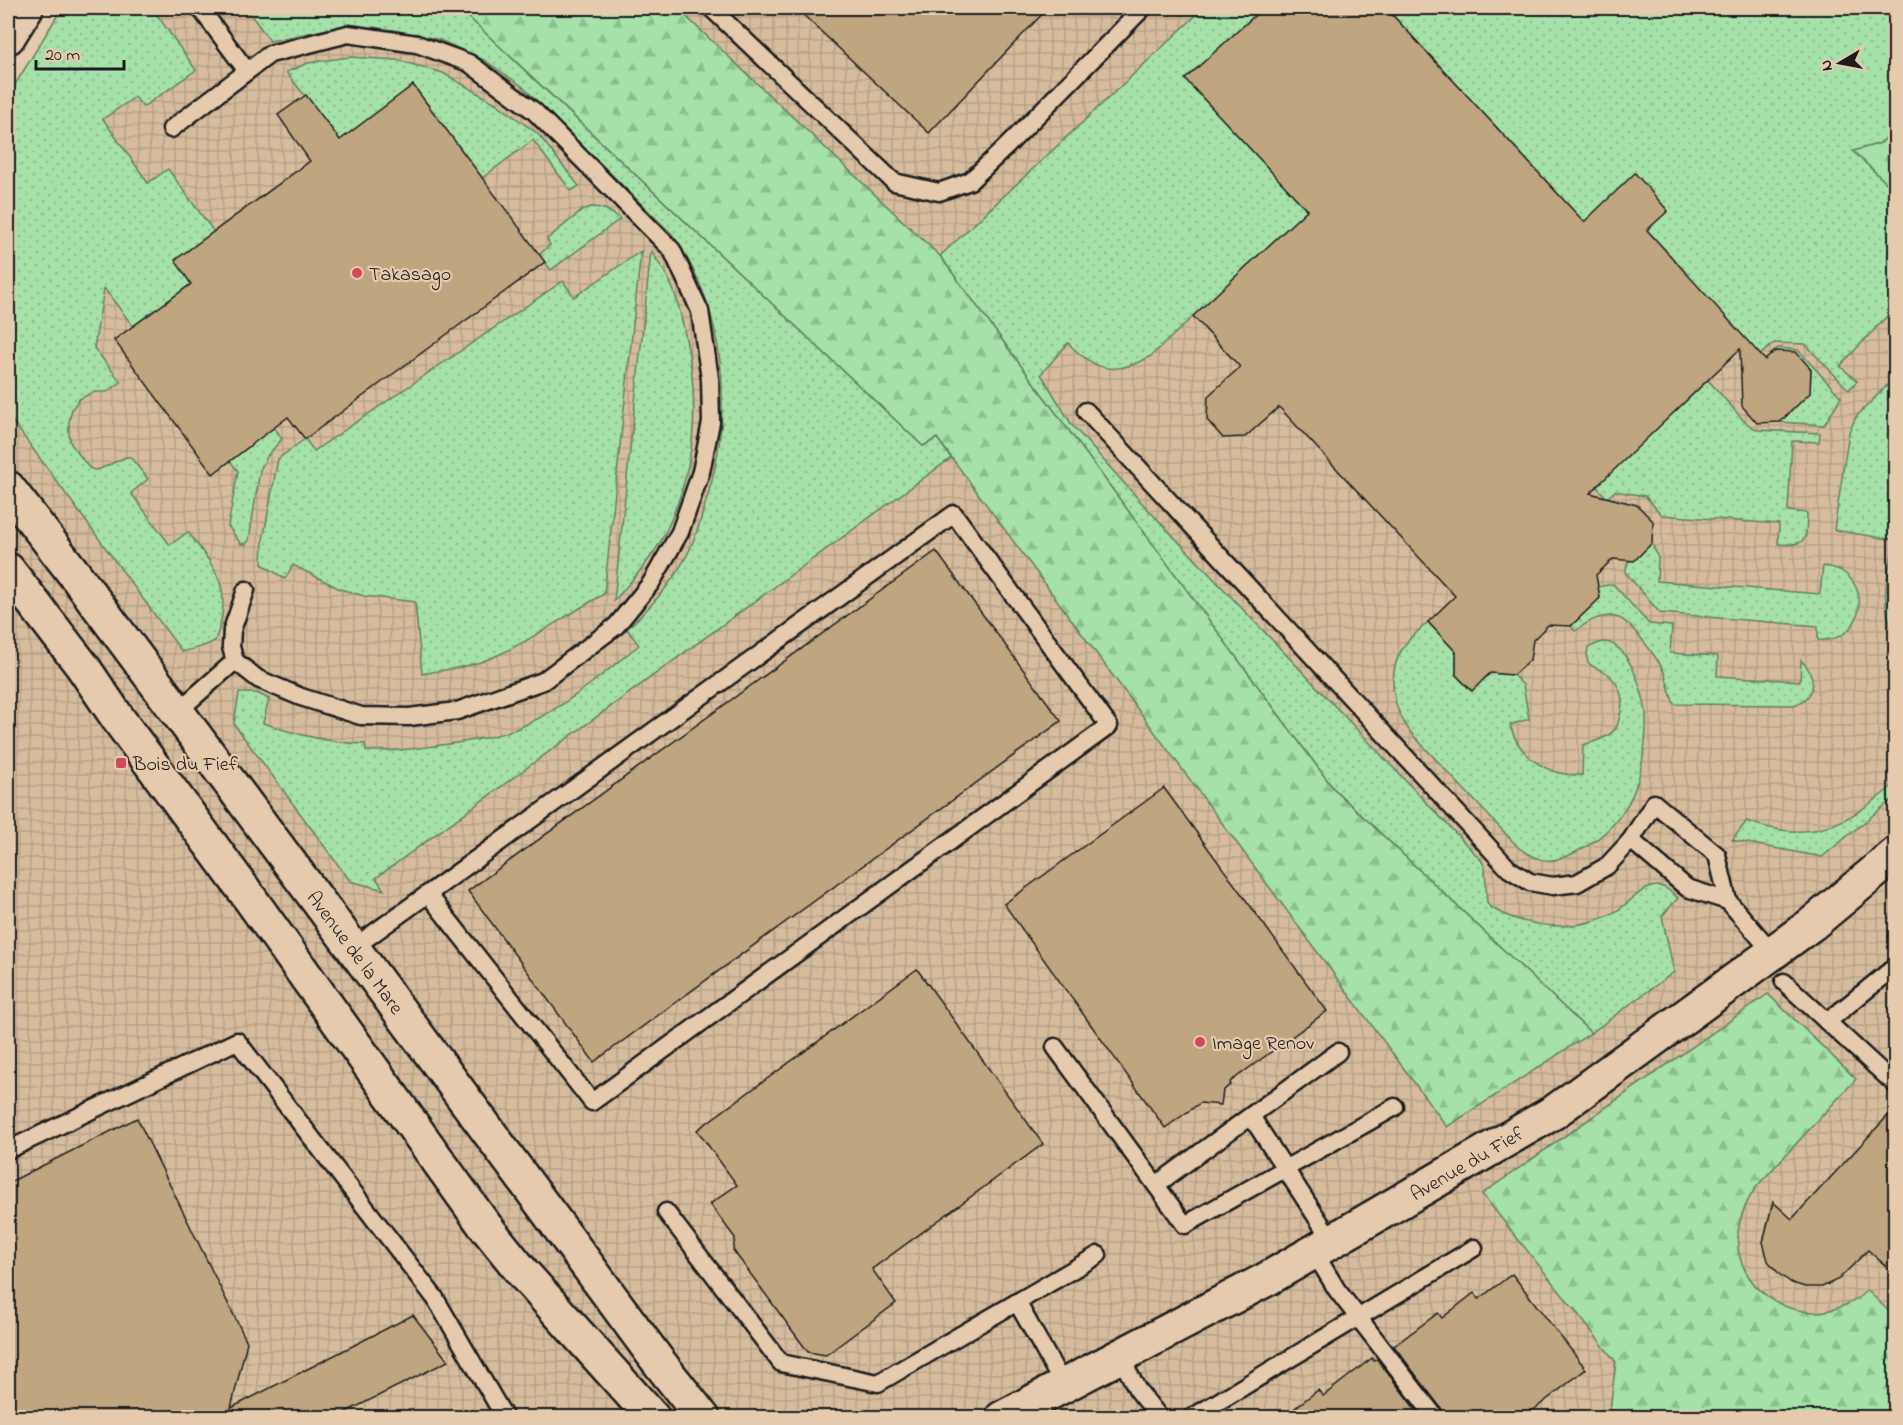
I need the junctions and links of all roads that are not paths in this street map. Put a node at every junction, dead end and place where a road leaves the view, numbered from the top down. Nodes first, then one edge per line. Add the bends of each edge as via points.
1 (26, 8) edge
2 (200, 8) edge
3 (711, 8) edge
4 (1143, 8) edge
5 (8, 37) edge
6 (247, 71) junction
7 (171, 129) dead end
8 (1086, 411) dead end
9 (8, 488) edge
10 (8, 570) edge
11 (246, 590) dead end
12 (235, 661) junction
13 (177, 712) junction
14 (1631, 840) junction
15 (1896, 854) edge
16 (429, 894) junction
17 (1728, 901) junction
18 (353, 948) junction
19 (1896, 966) edge
20 (1779, 968) junction
21 (1827, 1022) junction
22 (1055, 1047) dead end
23 (1338, 1052) dead end
24 (1896, 1085) edge
25 (1395, 1107) dead end
26 (1251, 1116) junction
27 (8, 1150) edge
28 (1285, 1168) junction
29 (1156, 1185) junction
30 (666, 1212) dead end
31 (1323, 1246) junction
32 (1474, 1248) dead end
33 (1098, 1255) dead end
34 (1017, 1302) junction
35 (1358, 1318) junction
36 (1120, 1356) junction
37 (1064, 1386) junction
38 (506, 1418) edge
39 (653, 1418) edge
40 (703, 1418) edge
41 (1002, 1418) edge
42 (1160, 1418) edge
43 (1191, 1418) edge
44 (1436, 1418) edge

1 - 5 street
2 - 6 lane
3 - 4 lane via 894,182 939,192 970,181
6 - 7 lane
6 - 12 lane via 270,54 348,33 417,44 469,63 534,111 672,250 700,311 710,379 711,422 701,472 680,531 651,583 615,626 543,681 457,711 409,717 361,716 258,679
8 - 14 lane via 1509,869 1530,882 1553,886 1577,883 1607,866
9 - 13 street, Avenue de la Mare
10 - 39 street via 482,1222
11 - 12 lane via 232,630
12 - 13 lane
13 - 18 street, Avenue de la Mare
14 - 17 lane via 1687,888
14 - 17 lane via 1654,803 1717,855
15 - 20 street, Avenue du Fief via 1812,924
16 - 16 lane via 954,514 1109,726 592,1102
16 - 18 lane
17 - 20 lane
18 - 40 street, Avenue de la Mare
19 - 21 lane
20 - 21 lane
20 - 31 street, Avenue du Fief via 1554,1112
21 - 24 lane
22 - 29 lane
23 - 26 lane
25 - 28 lane
26 - 28 lane
26 - 29 lane
27 - 38 lane via 237,1041 435,1298
28 - 29 lane via 1185,1225
28 - 31 lane
30 - 34 lane via 781,1364 878,1383
31 - 35 lane via 1337,1290
31 - 36 street, Avenue du Fief
32 - 35 lane
33 - 34 lane
34 - 37 lane
35 - 43 lane
35 - 44 lane
36 - 37 street, Avenue du Fief
36 - 42 lane via 1137,1389
37 - 41 street, Avenue du Fief

